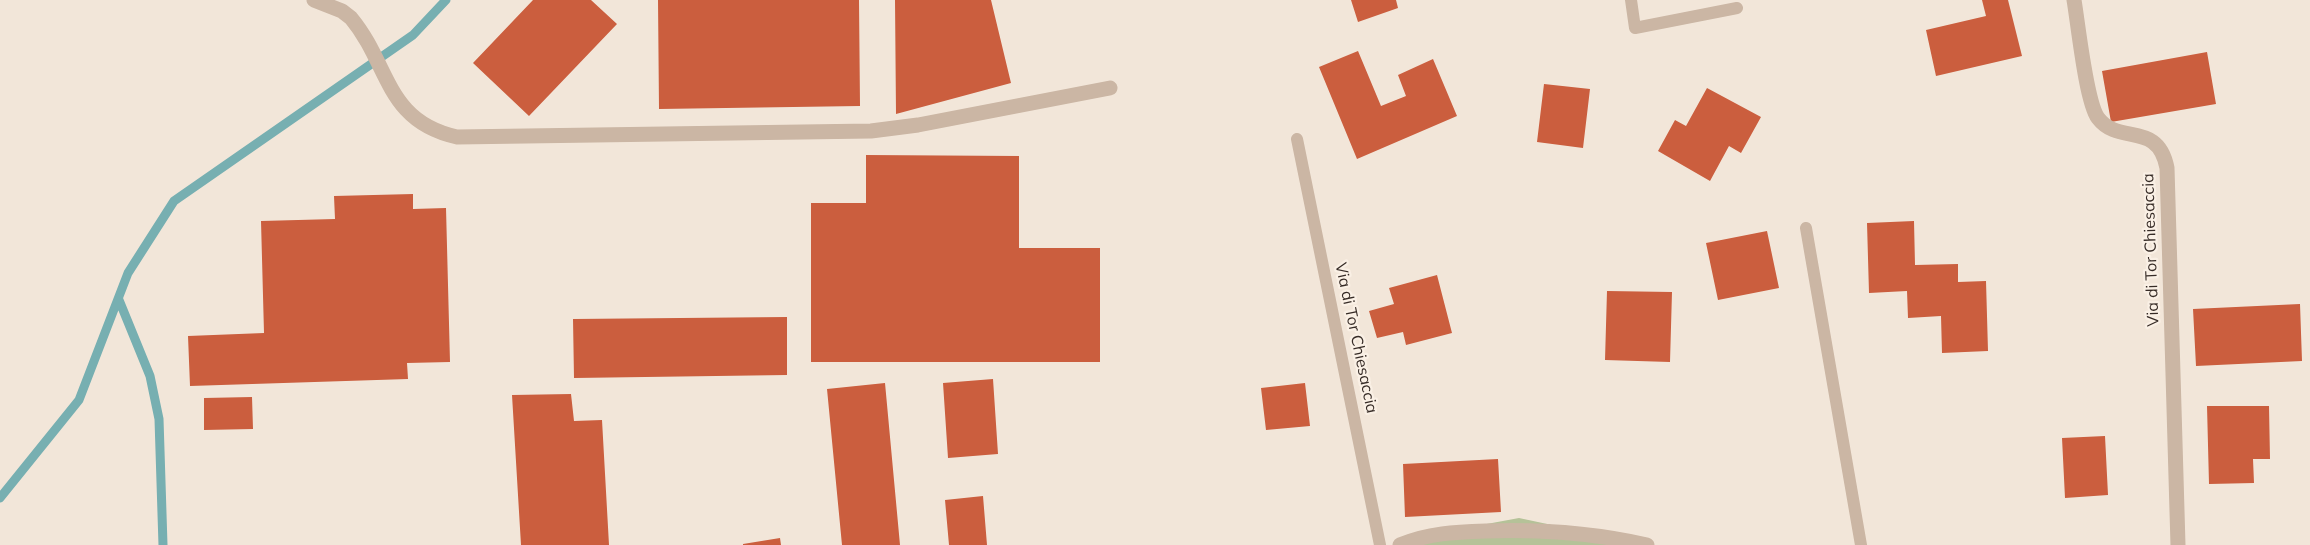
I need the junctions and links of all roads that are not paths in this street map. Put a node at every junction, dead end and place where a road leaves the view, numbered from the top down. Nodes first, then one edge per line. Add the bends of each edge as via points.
1 (314, 0) edge
2 (1631, 0) edge
3 (2074, 0) edge
4 (1737, 8) dead end
5 (1110, 88) dead end
6 (1297, 139) dead end
7 (1806, 228) dead end
8 (1380, 545) edge
9 (1400, 545) edge
10 (1647, 545) edge
11 (1861, 545) edge
12 (2178, 545) edge

1 - 5 street via 342,11 355,23 398,99 423,125 457,137 871,131
2 - 4 lane via 1635,28
3 - 12 street, Via di Tor Chiesaccia via 2097,116 2103,124 2151,140 2163,151 2167,168
6 - 8 lane, Via di Tor Chiesaccia
7 - 11 lane
9 - 10 street via 1438,533 1517,530 1575,533

